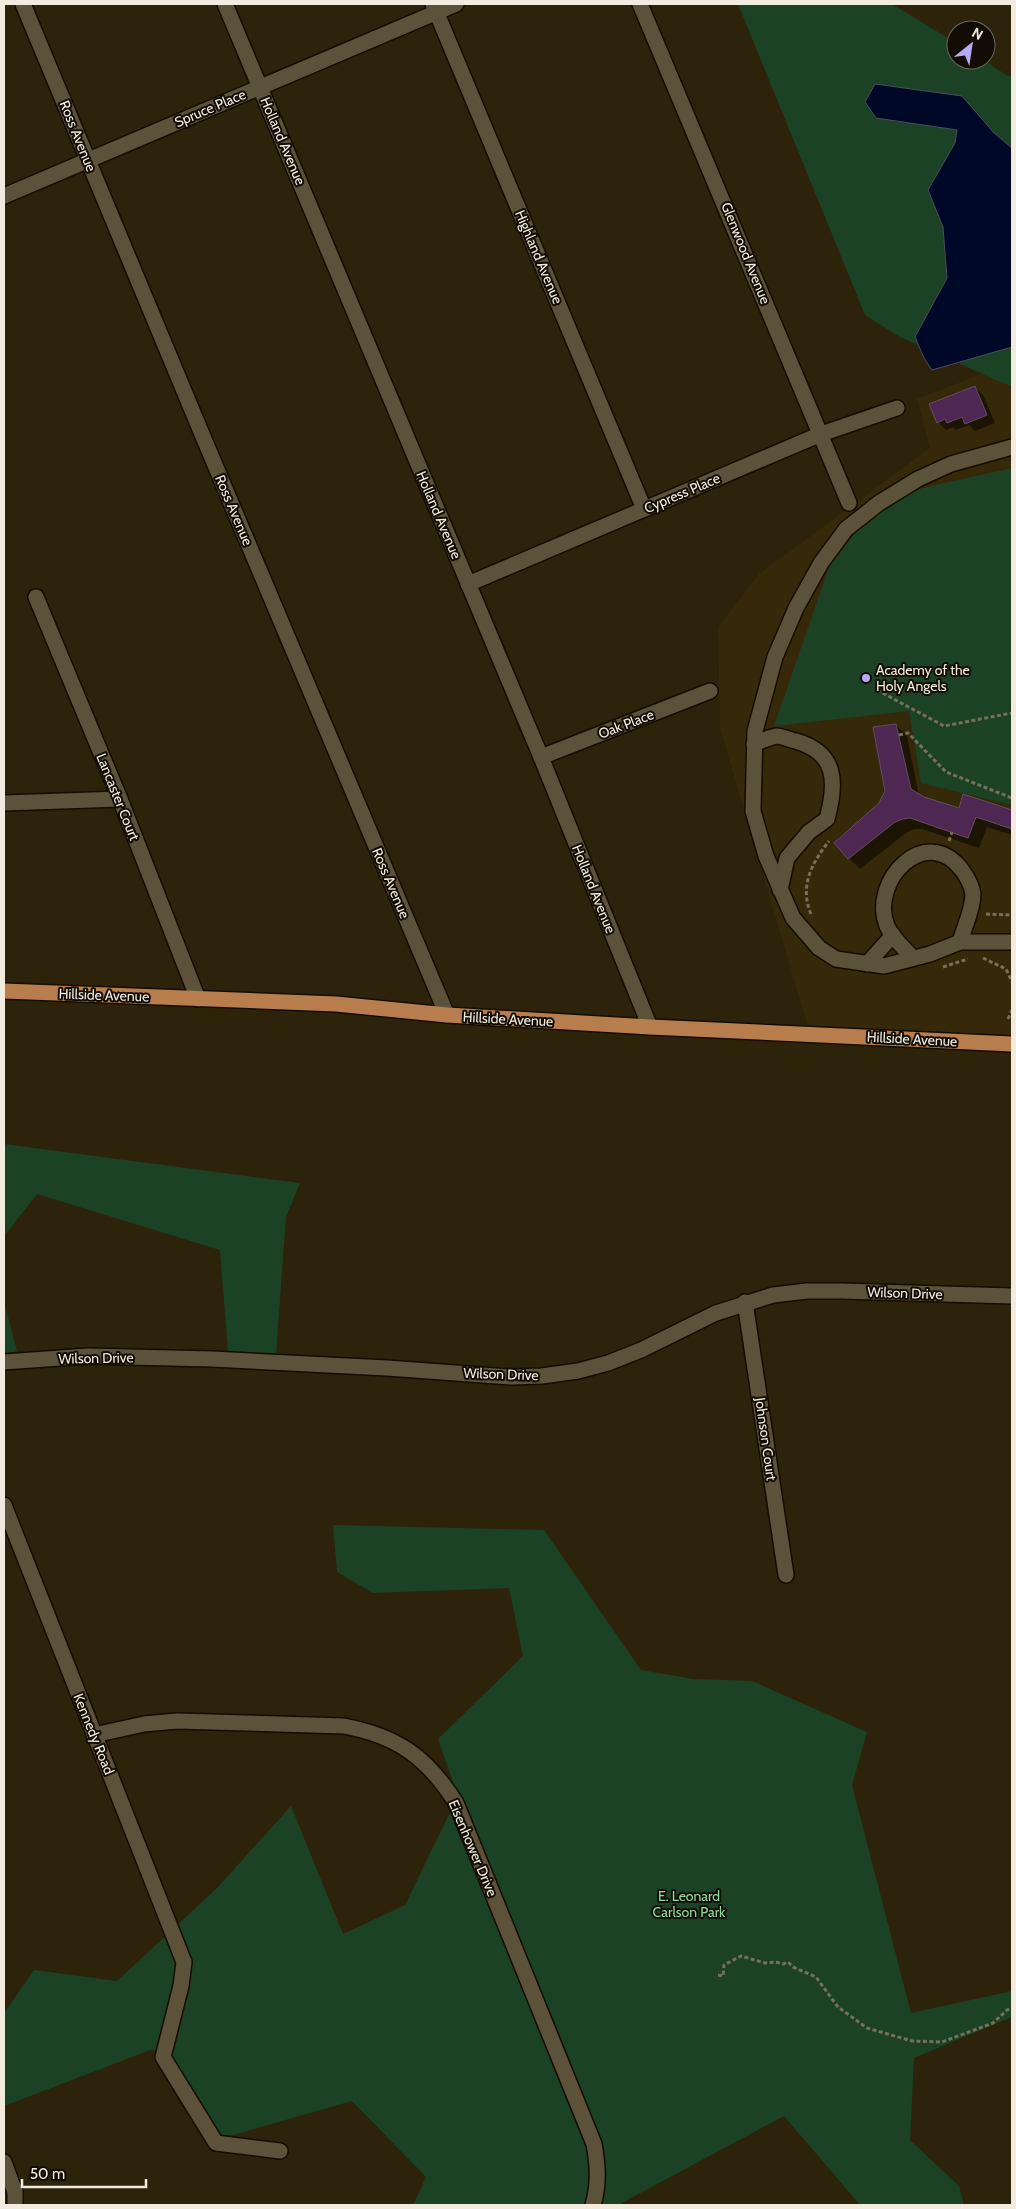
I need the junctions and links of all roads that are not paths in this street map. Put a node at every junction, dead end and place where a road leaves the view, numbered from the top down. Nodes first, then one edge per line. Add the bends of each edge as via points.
1 (24, 4) edge
2 (225, 4) edge
3 (456, 4) edge
4 (640, 4) edge
5 (435, 8) edge
6 (260, 87) junction
7 (88, 160) junction
8 (4, 196) edge
9 (896, 408) dead end
10 (820, 434) junction
11 (1012, 447) edge
12 (849, 503) dead end
13 (644, 509) junction
14 (468, 584) junction
15 (36, 597) dead end
16 (710, 691) dead end
17 (754, 744) junction
18 (542, 757) junction
19 (120, 799) junction
20 (4, 803) edge
21 (780, 890) junction
22 (893, 936) junction
23 (960, 942) junction
24 (1012, 942) edge
25 (914, 958) junction
26 (867, 964) junction
27 (4, 991) edge
28 (198, 999) junction
29 (446, 1015) junction
30 (650, 1027) junction
31 (1012, 1044) edge
32 (1012, 1296) edge
33 (746, 1302) junction
34 (4, 1362) edge
35 (4, 1506) edge
36 (786, 1575) dead end
37 (94, 1735) junction
38 (280, 2151) dead end
39 (4, 2162) edge
40 (15, 2205) edge
41 (594, 2205) edge

1 - 7 street, Ross Avenue
2 - 6 street, Holland Avenue
3 - 5 street, Spruce Place
4 - 10 street, Glenwood Avenue
5 - 6 street, Spruce Place
5 - 13 street, Highland Avenue
6 - 7 street, Spruce Place
6 - 14 street, Holland Avenue
7 - 8 street, Spruce Place
7 - 29 street, Ross Avenue
9 - 10 street, Cypress Place
10 - 12 street, Glenwood Avenue
10 - 13 street, Cypress Place
11 - 17 street via 951,464 918,479 879,503 846,529 821,563 796,608 775,658
13 - 14 street, Cypress Place
14 - 18 street, Holland Avenue
15 - 19 street, Lancaster Court
16 - 18 street, Oak Place
17 - 21 street via 753,811
17 - 21 street via 777,736 812,746 828,763 832,781 828,819 809,832 787,858
18 - 30 street, Holland Avenue
19 - 20 street
19 - 28 street, Lancaster Court
21 - 26 street via 794,918 819,948 836,960
22 - 23 street via 884,916 887,888 903,863 916,854 930,852 945,856 968,878 973,893
22 - 25 street
22 - 26 street
23 - 24 street
23 - 25 street
25 - 26 street via 884,966
27 - 28 main road, Hillside Avenue
28 - 29 main road, Hillside Avenue via 336,1004
29 - 30 main road, Hillside Avenue
30 - 31 main road, Hillside Avenue
32 - 33 street, Wilson Drive via 807,1291
33 - 34 street, Wilson Drive via 716,1312 608,1363 542,1376 512,1377 193,1358 88,1356
33 - 36 street, Johnson Court
35 - 37 street, Kennedy Road
37 - 38 street, Kennedy Road via 184,1962 163,2058 216,2143
37 - 41 street, Eisenhower Drive via 144,1724 177,1721 344,1726 387,1738 409,1749 426,1764 456,1803 594,2144 598,2165
39 - 40 street via 15,2192

